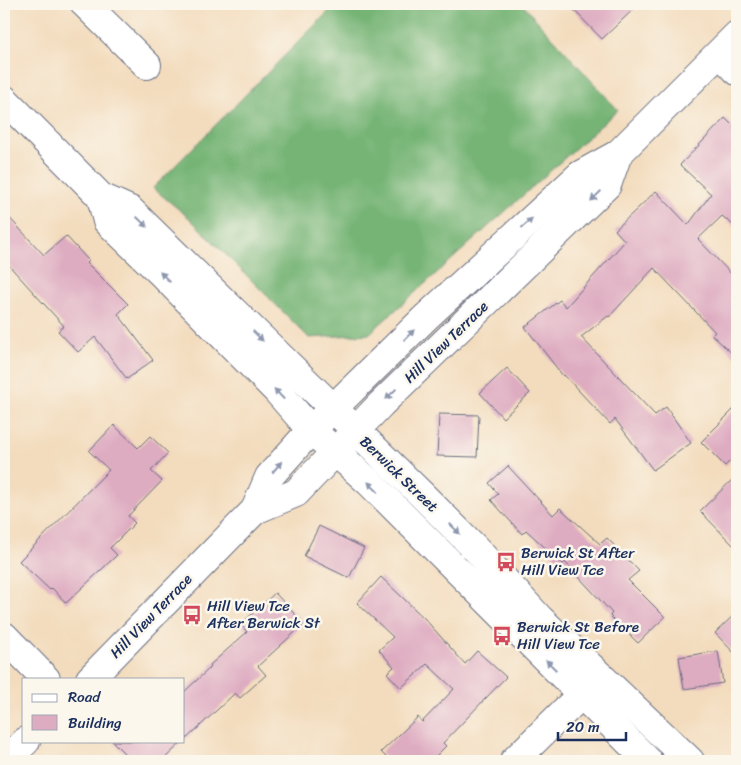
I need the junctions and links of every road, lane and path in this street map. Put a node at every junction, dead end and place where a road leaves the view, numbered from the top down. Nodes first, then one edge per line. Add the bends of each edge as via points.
1 (90, 5) edge
2 (731, 53) edge
3 (147, 65) dead end
4 (4, 99) edge
5 (618, 154) junction
6 (101, 197) junction
7 (332, 409) junction
8 (311, 430) junction
9 (355, 431) junction
10 (335, 452) junction
11 (255, 510) junction
12 (4, 636) edge
13 (600, 676) junction
14 (45, 678) edge
15 (91, 678) edge
16 (580, 695) junction
17 (25, 742) edge
18 (5, 761) edge
19 (514, 761) edge
20 (648, 761) edge
21 (690, 761) edge

1 - 3 main road
2 - 5 main road, Hill View Terrace
4 - 6 main road, Berwick Street
7 -> 5 main road, Hill View Terrace via 580,175
5 -> 9 main road, Hill View Terrace via 607,186
6 -> 7 main road, Berwick Street via 130,210
8 -> 6 main road, Berwick Street via 270,384 106,221
7 - 8 main road, Hill View Terrace
7 - 9 main road, Berwick Street
8 - 10 main road, Berwick Street
11 -> 8 main road, Hill View Terrace via 269,477
9 - 10 main road, Hill View Terrace
9 -> 13 main road, Berwick Street
10 - 11 main road, Hill View Terrace via 296,494
16 -> 10 main road, Berwick Street via 369,482
11 - 15 main road, Hill View Terrace
12 - 14 main road
13 - 16 main road
13 - 21 main road, Berwick Street
16 - 19 main road
16 - 20 main road, Berwick Street
17 - 18 main road

